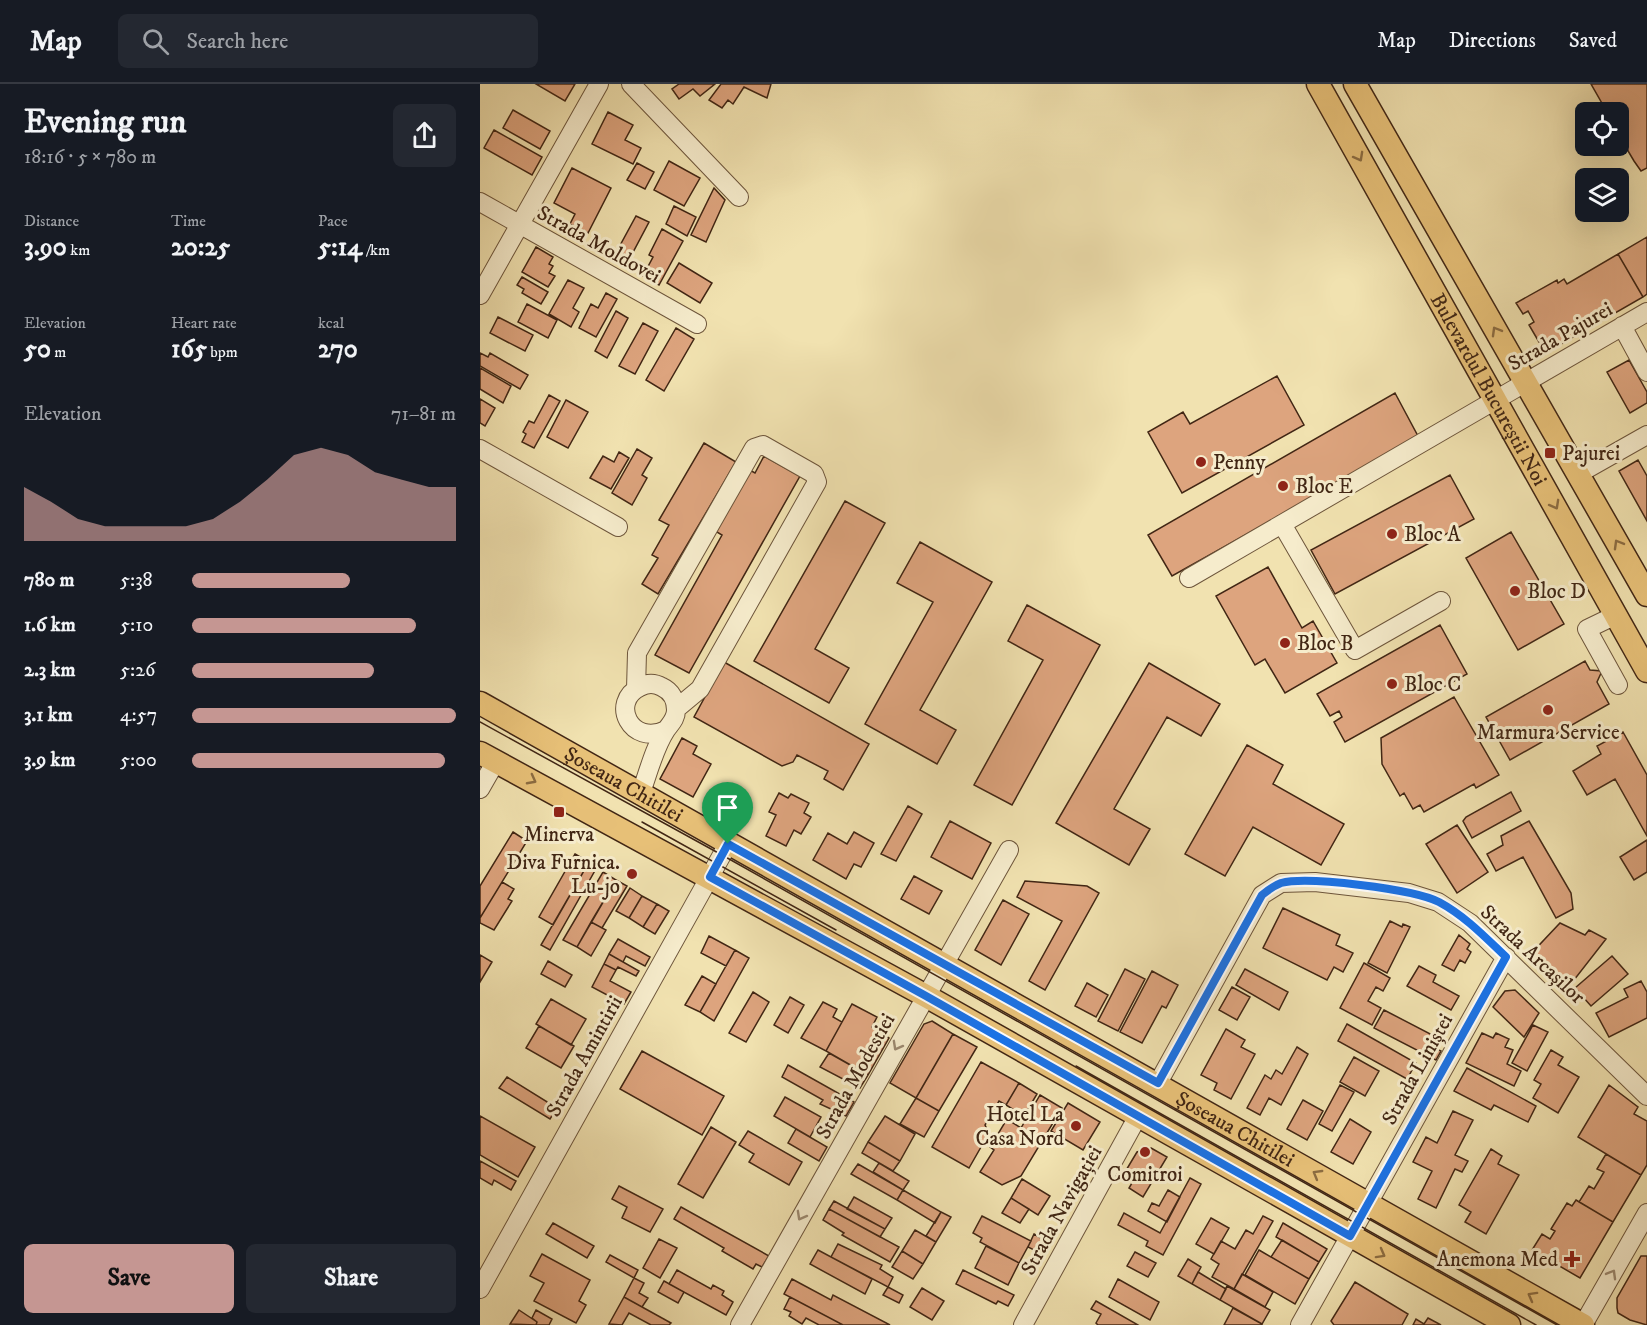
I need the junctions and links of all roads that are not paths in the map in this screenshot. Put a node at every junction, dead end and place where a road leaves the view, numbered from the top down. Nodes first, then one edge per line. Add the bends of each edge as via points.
1 (600, 84) edge
2 (631, 84) edge
3 (1318, 84) edge
4 (1358, 89) edge
5 (1330, 106) junction
6 (739, 197) dead end
7 (480, 202) edge
8 (520, 225) junction
9 (480, 295) edge
10 (1647, 312) edge
11 (697, 324) dead end
12 (1622, 326) junction
13 (1647, 372) edge
14 (1525, 382) junction
15 (1495, 400) junction
16 (1644, 442) edge
17 (480, 449) edge
18 (1578, 474) junction
19 (1282, 524) junction
20 (618, 528) dead end
21 (1189, 578) dead end
22 (1647, 595) edge
23 (1441, 601) dead end
24 (1616, 615) junction
25 (1647, 671) edge
26 (1618, 685) dead end
27 (636, 689) junction
28 (480, 703) edge
29 (676, 709) junction
30 (666, 730) junction
31 (488, 757) edge
32 (480, 789) edge
33 (640, 795) junction
34 (728, 844) junction
35 (1009, 850) dead end
36 (710, 877) junction
37 (1506, 957) junction
38 (944, 965) junction
39 (926, 996) junction
40 (1158, 1083) junction
41 (1647, 1096) edge
42 (1138, 1116) junction
43 (1368, 1203) junction
44 (1647, 1213) edge
45 (1350, 1236) junction
46 (480, 1289) edge
47 (740, 1325) edge
48 (1023, 1325) edge
49 (1300, 1325) edge
50 (1509, 1325) edge
51 (1583, 1325) edge

1 - 8 street
2 - 6 street
3 - 5 main road, Bulevardul Bucureștii Noi
4 - 5 main road, Bulevardul Bucureștii Noi
14 -> 4 main road, Bulevardul Bucureștii Noi
5 -> 15 main road, Bulevardul Bucureștii Noi
7 - 8 street, Strada Moldovei
8 - 9 street
8 - 11 street, Strada Moldovei
10 - 12 street, Strada Pajurei
12 - 13 street
12 - 14 street, Strada Pajurei
14 - 15 street, Strada Pajurei
14 - 18 main road, Bulevardul Bucureștii Noi
15 - 19 street, Strada Pajurei
15 -> 24 main road, Bulevardul Bucureștii Noi
16 - 18 street
17 - 20 street
22 -> 18 main road, Bulevardul Bucureștii Noi
19 - 21 street, Strada Pajurei
19 - 23 street via 1355,650
24 - 25 main road, Bulevardul Bucureștii Noi
24 - 26 street via 1587,629
27 - 29 street via 658,685 671,694
27 - 29 street via 637,653 754,448 763,445 814,474 817,482 699,689
27 - 30 street via 626,710 630,724 651,735
28 - 33 main road, Șoseaua Chitilei
29 - 30 street
30 - 33 street
31 - 32 street
31 -> 36 main road, Șoseaua Chitilei
33 - 34 main road, Șoseaua Chitilei
34 - 36 street, Strada Amintirii
34 - 38 main road, Șoseaua Chitilei
35 - 38 street, Strada Modestiei
36 - 39 main road, Șoseaua Chitilei
36 - 46 street, Strada Amintirii
37 - 40 street, Strada Arcașilor via 1470,923 1422,895 1315,882 1281,883 1262,895
37 - 41 street, Strada Arcașilor
37 - 43 street, Strada Liniștei
38 - 39 street, Strada Modestiei
38 - 40 main road, Șoseaua Chitilei
39 - 42 main road, Șoseaua Chitilei
39 -> 47 street, Strada Modestiei
43 -> 40 main road, Șoseaua Chitilei
42 - 45 main road, Șoseaua Chitilei
42 - 48 street, Strada Navigației
43 - 45 street, Strada Liniștei
51 -> 43 main road, Șoseaua Chitilei
51 -> 44 street
45 - 49 street
45 -> 50 main road, Șoseaua Chitilei

